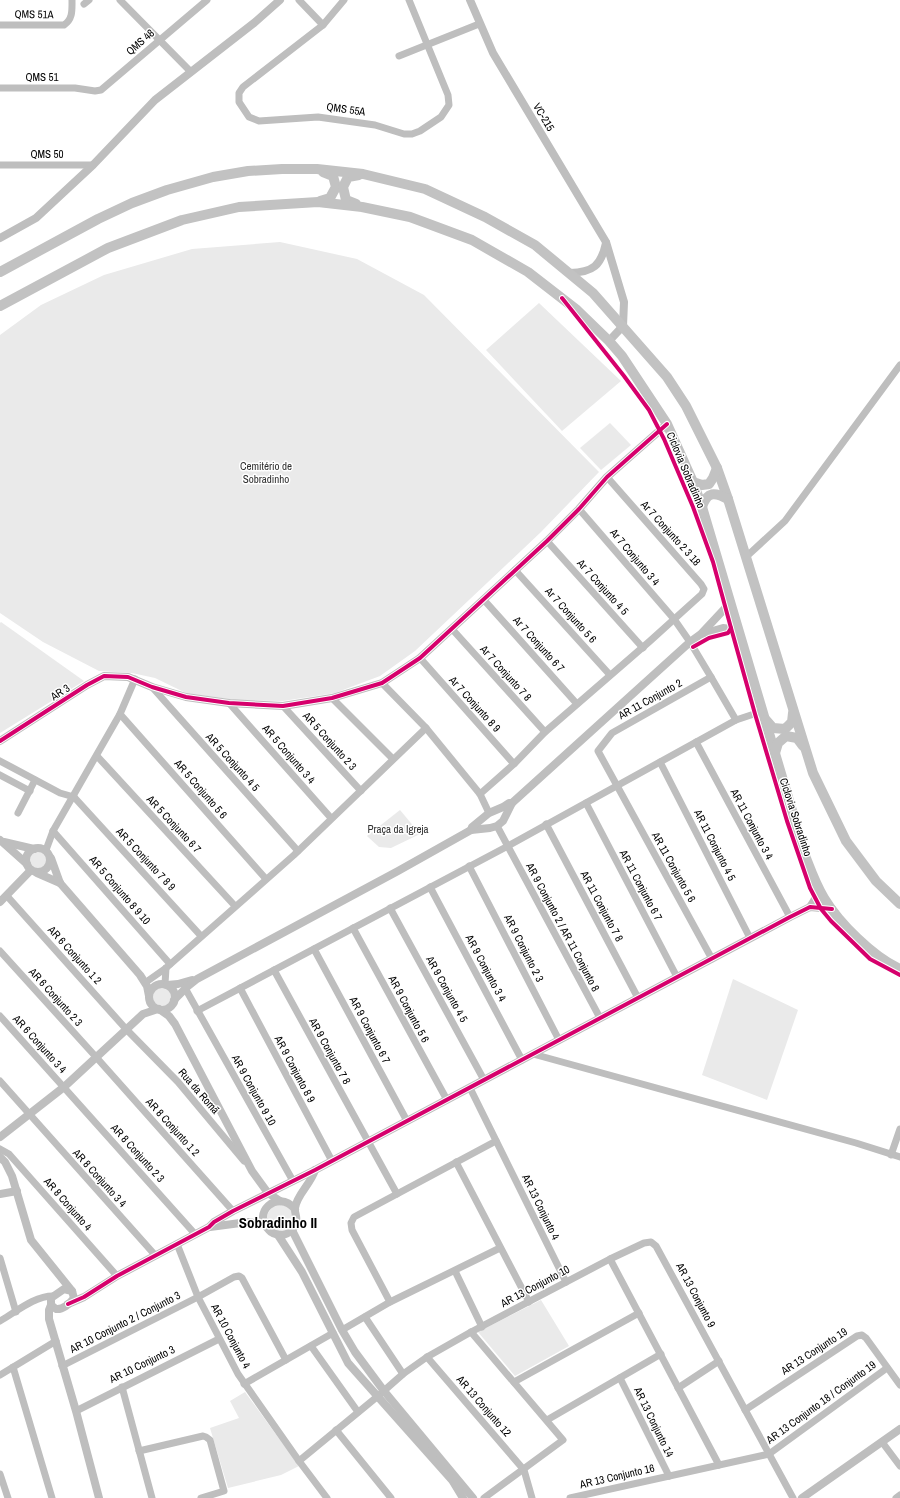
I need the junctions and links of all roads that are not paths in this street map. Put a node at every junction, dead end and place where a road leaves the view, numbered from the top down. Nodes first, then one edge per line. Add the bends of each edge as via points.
1 (72, 0) edge
2 (120, 0) edge
3 (207, 0) edge
4 (280, 0) edge
5 (299, 0) edge
6 (344, 0) edge
7 (409, 0) edge
8 (470, 0) edge
9 (0, 24) edge
10 (479, 24) junction
11 (323, 25) junction
12 (159, 40) junction
13 (428, 45) junction
14 (400, 56) dead end
15 (191, 72) junction
16 (0, 88) edge
17 (84, 89) joint
18 (0, 165) edge
19 (93, 165) junction
20 (317, 169) junction
21 (363, 174) junction
22 (318, 202) junction
23 (362, 207) junction
24 (0, 238) edge
25 (606, 242) junction
26 (0, 272) edge
27 (570, 273) junction
28 (0, 306) edge
29 (623, 326) junction
30 (609, 341) junction
31 (900, 365) edge
32 (667, 424) junction
33 (717, 468) junction
34 (607, 477) junction
35 (693, 482) junction
36 (728, 499) junction
37 (702, 507) junction
38 (580, 509) junction
39 (547, 541) junction
40 (746, 557) junction
41 (515, 570) junction
42 (484, 600) junction
43 (730, 603) junction
44 (674, 619) junction
45 (452, 629) junction
46 (738, 630) junction
47 (701, 634) junction
48 (690, 642) junction
49 (643, 648) junction
50 (420, 658) junction
51 (610, 675) junction
52 (712, 677) junction
53 (135, 679) junction
54 (382, 682) junction
55 (152, 687) junction
56 (332, 698) junction
57 (230, 703) junction
58 (577, 704) junction
59 (283, 706) junction
60 (793, 711) junction
61 (120, 714) junction
62 (764, 715) junction
63 (736, 720) junction
64 (426, 728) junction
65 (545, 732) junction
66 (0, 740) edge
67 (696, 742) junction
68 (804, 748) junction
69 (775, 753) junction
70 (97, 756) junction
71 (393, 760) junction
72 (0, 761) edge
73 (660, 762) junction
74 (514, 764) junction
75 (0, 775) edge
76 (35, 780) junction
77 (616, 786) junction
78 (30, 791) junction
79 (361, 791) junction
80 (480, 794) junction
81 (74, 797) junction
82 (512, 802) junction
83 (586, 803) junction
84 (18, 813) dead end
85 (489, 814) junction
86 (331, 818) junction
87 (546, 824) junction
88 (497, 825) junction
89 (471, 830) junction
90 (53, 831) junction
91 (2, 841) edge
92 (508, 846) junction
93 (34, 848) junction
94 (46, 850) junction
95 (298, 851) junction
96 (51, 858) junction
97 (469, 866) junction
98 (31, 869) junction
99 (266, 879) junction
100 (60, 883) junction
101 (430, 887) junction
102 (818, 887) junction
103 (7, 896) junction
104 (0, 902) edge
105 (900, 904) edge
106 (235, 906) junction
107 (810, 907) junction
108 (390, 908) junction
109 (832, 908) junction
110 (790, 917) junction
111 (353, 928) junction
112 (201, 936) junction
113 (750, 938) junction
114 (314, 949) junction
115 (0, 951) edge
116 (712, 959) junction
117 (168, 966) junction
118 (900, 969) edge
119 (274, 970) junction
120 (140, 975) junction
121 (677, 977) junction
122 (197, 979) junction
123 (149, 980) junction
124 (163, 984) junction
125 (185, 988) junction
126 (240, 988) junction
127 (149, 997) junction
128 (638, 998) junction
129 (174, 1001) junction
130 (158, 1009) junction
131 (197, 1011) junction
132 (144, 1013) junction
133 (0, 1016) edge
134 (600, 1018) junction
135 (176, 1024) junction
136 (126, 1029) junction
137 (559, 1040) junction
138 (533, 1054) junction
139 (96, 1057) junction
140 (522, 1060) junction
141 (484, 1080) junction
142 (0, 1081) edge
143 (64, 1087) junction
144 (470, 1088) junction
145 (446, 1100) junction
146 (30, 1115) junction
147 (407, 1121) junction
148 (900, 1129) edge
149 (0, 1137) edge
150 (496, 1141) junction
151 (368, 1142) junction
152 (0, 1149) edge
153 (891, 1155) junction
154 (0, 1157) edge
155 (900, 1157) edge
156 (332, 1161) junction
157 (456, 1162) junction
158 (252, 1170) junction
159 (315, 1170) junction
160 (292, 1181) junction
161 (16, 1191) junction
162 (268, 1193) junction
163 (0, 1194) edge
164 (397, 1194) junction
165 (280, 1201) junction
166 (265, 1209) junction
167 (294, 1209) junction
168 (233, 1211) junction
169 (248, 1222) junction
170 (264, 1225) junction
171 (209, 1227) junction
172 (292, 1230) junction
173 (195, 1234) junction
174 (278, 1235) junction
175 (651, 1242) joint
176 (177, 1244) junction
177 (500, 1248) junction
178 (155, 1255) junction
179 (0, 1258) edge
180 (610, 1259) junction
181 (455, 1271) junction
182 (57, 1273) junction
183 (117, 1276) junction
184 (566, 1282) junction
185 (61, 1290) junction
186 (93, 1291) junction
187 (73, 1292) junction
188 (198, 1297) junction
189 (52, 1301) junction
190 (390, 1302) junction
191 (529, 1302) junction
192 (68, 1304) junction
193 (61, 1309) junction
194 (16, 1312) junction
195 (639, 1313) junction
196 (365, 1317) junction
197 (0, 1321) edge
198 (51, 1326) junction
199 (482, 1326) junction
200 (342, 1330) junction
201 (470, 1332) junction
202 (333, 1333) junction
203 (219, 1339) junction
204 (56, 1341) junction
205 (311, 1346) junction
206 (660, 1354) junction
207 (427, 1357) junction
208 (286, 1360) junction
209 (719, 1361) junction
210 (62, 1366) junction
211 (14, 1367) junction
212 (887, 1368) junction
213 (403, 1374) junction
214 (0, 1375) edge
215 (620, 1378) junction
216 (514, 1382) junction
217 (244, 1384) junction
218 (900, 1385) edge
219 (122, 1387) junction
220 (678, 1388) junction
221 (381, 1393) junction
222 (745, 1410) junction
223 (76, 1411) junction
224 (358, 1412) junction
225 (547, 1420) junction
226 (900, 1429) edge
227 (336, 1430) junction
228 (882, 1442) junction
229 (139, 1451) junction
230 (769, 1454) junction
231 (299, 1461) junction
232 (719, 1465) junction
233 (900, 1466) edge
234 (524, 1470) junction
235 (0, 1474) edge
236 (669, 1476) junction
237 (900, 1495) edge
238 (8, 1498) edge
239 (52, 1498) edge
240 (99, 1498) edge
241 (152, 1498) edge
242 (201, 1498) edge
243 (327, 1498) edge
244 (391, 1498) edge
245 (463, 1498) edge
246 (473, 1498) edge
247 (484, 1498) edge
248 (532, 1498) edge
249 (570, 1498) edge
250 (793, 1498) edge
251 (802, 1498) edge
252 (896, 1498) edge

1 - 9 street, QMS 51A via 71,16 64,25
2 - 12 street
3 - 12 street, QMS 48
4 - 15 street
5 - 11 street
6 - 11 street, QMS 55A
7 - 13 street, QMS 55A
8 - 10 street, VC-215 / VC-215
10 - 13 street
10 - 25 street, VC-215 / VC-215 via 493,53
11 - 13 street, QMS 55A via 239,93 240,102 250,117 259,121 318,117 375,124 404,134 420,131 441,117 449,105 448,95
12 - 15 street
12 - 17 street, QMS 48 via 101,90
13 - 14 street
15 - 19 street via 155,100
16 - 17 street, QMS 51
18 - 19 street, QMS 50
19 - 24 street via 36,218
20 - 21 main road
20 - 22 main road via 333,176 336,187 330,198
20 - 26 main road via 248,171 212,177 167,190 98,219
21 - 23 main road via 348,177 343,187 346,200
21 - 27 main road via 425,190 459,204 536,245
22 - 23 main road
22 - 28 main road via 239,207 182,220 108,248
23 - 30 main road via 410,217 472,240 528,272 577,310
25 - 27 street via 596,266 584,272
25 - 29 street, VC-215 via 624,302
27 - 29 main road via 593,293
29 - 30 street
29 - 33 main road via 667,377 686,406
30 - 32 main road via 622,356
31 - 40 street via 785,521
32 - 34 street, AR 3
32 - 35 main road
33 - 35 main road via 709,484
33 - 36 main road
34 - 38 street, AR 3
34 - 44 street, Ar 7 Conjunto 2 3 18 via 704,589 702,594
35 - 37 main road
36 - 37 main road via 718,494 710,494 704,499
36 - 40 main road
37 - 43 main road
38 - 39 street, AR 3
38 - 44 street, Ar 7 Conjunto 3 4
39 - 41 street, AR 3
39 - 49 street, Ar 7 Conjunto 4 5
40 - 60 main road
41 - 42 street, AR 3
41 - 51 street, Ar 7 Conjunto 5 6
42 - 45 street, AR 3
42 - 58 street, Ar 7 Conjunto 6 7
43 - 46 main road
43 - 47 street
44 - 48 street, Ar 7 Conjunto 3 4
44 - 49 street
45 - 50 street, AR 3
45 - 65 street, Ar 7 Conjunto 7 8
46 - 47 street via 723,628
46 - 62 main road
47 - 48 street
48 - 52 street, Ar 7 Conjunto 3 4
48 - 82 street
49 - 51 street
50 - 54 street, AR 3
50 - 74 street, Ar 7 Conjunto 8 9
51 - 58 street
52 - 63 street
52 - 77 street, AR 11 Conjunto 2 via 612,732 598,751
53 - 55 street, AR 3
53 - 61 street
53 - 66 street, AR 3 via 104,676
54 - 56 street, AR 3
54 - 64 street
55 - 57 street, AR 3 via 186,697
55 - 95 street, AR 5 Conjunto 4 5
56 - 59 street, AR 3
56 - 71 street
57 - 59 street, AR 3
57 - 86 street, AR 5 Conjunto 3 4
58 - 65 street
59 - 79 street, AR 5 Conjunto 2 3
60 - 62 main road via 792,722 785,729 773,728
60 - 68 main road
61 - 70 street
61 - 99 street, AR 5 Conjunto 5 6
62 - 63 street
62 - 69 main road
63 - 67 street
64 - 71 street
64 - 80 street
65 - 74 street
67 - 73 street
67 - 110 street, AR 11 Conjunto 3 4
68 - 69 main road via 797,738 786,736 778,743
68 - 105 main road via 813,773 846,841 876,881
69 - 102 main road via 806,858
70 - 81 street
70 - 106 street, AR 5 Conjunto 6 7
71 - 79 street
72 - 76 street
73 - 77 street
73 - 113 street, AR 11 Conjunto 4 5
74 - 80 street
75 - 78 street
76 - 78 street
76 - 81 street
77 - 83 street
77 - 116 street, AR 11 Conjunto 5 6
78 - 84 street
79 - 86 street
80 - 85 street
81 - 90 street
81 - 112 street, AR 5 Conjunto 7 8 9
82 - 85 street
82 - 88 street
83 - 87 street
83 - 121 street, AR 11 Conjunto 6 7
85 - 88 street via 500,814
85 - 88 street via 486,825
85 - 89 street
86 - 95 street
87 - 92 street
87 - 128 street, AR 11 Conjunto 7 8
88 - 89 street
88 - 92 street, AR 9 Conjunto 2 / AR 11 Conjunto 8
89 - 122 street
90 - 94 street
90 - 117 street, AR 5 Conjunto 8 9 10
91 - 93 street
91 - 98 street
92 - 97 street
92 - 134 street, AR 9 Conjunto 2 / AR 11 Conjunto 8
93 - 94 street
93 - 98 street via 28,853 26,861
94 - 96 street
95 - 99 street
96 - 98 street via 49,867 41,872
96 - 100 street
97 - 101 street
97 - 137 street, AR 9 Conjunto 2 3
98 - 100 street
98 - 103 street
99 - 106 street
100 - 120 street
101 - 108 street
101 - 140 street, AR 9 Conjunto 3 4
102 - 107 street
102 - 109 main road
103 - 104 street
103 - 136 street, AR 6 Conjunto 1 2
106 - 112 street
107 - 109 street
107 - 110 street
108 - 111 street
108 - 141 street, AR 9 Conjunto 4 5
109 - 118 main road via 846,927 871,951
110 - 113 street
111 - 114 street
111 - 145 street, AR 9 Conjunto 5 6
112 - 117 street
113 - 116 street
114 - 119 street
114 - 147 street, AR 9 Conjunto 6 7
115 - 139 street, AR 6 Conjunto 2 3
116 - 121 street
117 - 123 street
117 - 124 street
119 - 126 street
119 - 151 street, AR 9 Conjunto 7 8
120 - 123 street
120 - 127 street via 147,986
121 - 128 street
122 - 124 street via 178,984
122 - 125 street
123 - 124 street
124 - 127 street via 152,989
124 - 129 street via 172,990
125 - 129 street
125 - 131 street, AR 9 Conjunto 9 10
126 - 131 street
126 - 156 street, AR 9 Conjunto 8 9
127 - 130 street via 150,1002
127 - 132 street
128 - 134 street
129 - 130 street via 166,1009
129 - 135 street
130 - 132 street
130 - 135 street
131 - 160 street, AR 9 Conjunto 9 10
132 - 136 street
133 - 143 street, AR 6 Conjunto 3 4
134 - 137 street
135 - 158 street
136 - 139 street
136 - 158 street, Rua da Romã via 178,1082
137 - 138 street
138 - 140 street
138 - 153 street via 856,1143
139 - 143 street
139 - 168 street, AR 8 Conjunto 1 2
140 - 141 street
141 - 144 street
142 - 146 street, AR 8 Conjunto 3 4
143 - 146 street
143 - 173 street, AR 8 Conjunto 2 3
144 - 145 street
144 - 150 street, AR 13 Conjunto 4
145 - 147 street
146 - 149 street
146 - 178 street, AR 8 Conjunto 3 4
147 - 151 street
148 - 153 street
150 - 157 street
150 - 184 street, AR 13 Conjunto 4
151 - 156 street
151 - 164 street, AR 9 Conjunto 7 8
152 - 183 street, AR 8 Conjunto 4 via 9,1154
153 - 155 street
154 - 161 street via 12,1176
156 - 159 street
157 - 164 street
157 - 177 street
158 - 162 street
159 - 160 street
159 - 167 street
160 - 162 street
161 - 163 street
161 - 182 street via 31,1240
162 - 165 street
162 - 166 street
162 - 168 street
164 - 190 street via 354,1217 351,1223 352,1230
165 - 166 street via 271,1203
165 - 167 street via 288,1203
166 - 170 street
167 - 172 street via 297,1220
168 - 169 street via 239,1218
168 - 171 street
169 - 170 street
169 - 171 street
170 - 174 street
171 - 173 street
172 - 174 street
172 - 200 street
173 - 176 street
174 - 202 street via 302,1272
175 - 180 street, AR 13 Conjunto 10
175 - 209 street, AR 13 Conjunto 9 via 656,1246
176 - 178 street
176 - 188 street
177 - 181 street
177 - 191 street
178 - 183 street
179 - 194 street
180 - 184 street, AR 13 Conjunto 10
180 - 195 street
181 - 190 street
181 - 199 street
182 - 185 street
182 - 187 street
183 - 186 street
184 - 191 street, AR 13 Conjunto 10
185 - 187 street via 67,1288
185 - 189 street
186 - 187 street
186 - 192 street
187 - 192 street via 72,1301
188 - 203 street, AR 10 Conjunto 4
188 - 208 street, AR 10 Conjunto 4 via 234,1277 242,1278
188 - 210 street, AR 10 Conjunto 2 / Conjunto 3
189 - 193 street via 56,1309
189 - 194 street via 44,1297
189 - 198 street via 49,1314
190 - 196 street
191 - 199 street, AR 13 Conjunto 10
192 - 193 street
193 - 198 street via 53,1316
194 - 197 street
195 - 206 street
195 - 216 street
196 - 200 street
196 - 213 street
198 - 204 street
199 - 201 street, AR 13 Conjunto 10
200 - 221 street
201 - 207 street, AR 13 Conjunto 10
201 - 216 street
202 - 205 street, AR 10 Conjunto 4
202 - 221 street via 348,1363
203 - 217 street, AR 10 Conjunto 4
203 - 219 street, AR 10 Conjunto 3
204 - 210 street
204 - 211 street
205 - 208 street, AR 10 Conjunto 4
205 - 224 street
206 - 215 street
206 - 220 street
207 - 213 street, AR 13 Conjunto 10
207 - 234 street, AR 13 Conjunto 12
208 - 217 street, AR 10 Conjunto 4
209 - 220 street
209 - 222 street, AR 13 Conjunto 9
210 - 223 street
211 - 214 street
211 - 239 street
212 - 218 street, AR 13 Conjunto 19
212 - 222 street, AR 13 Conjunto 19 via 866,1338 862,1335 857,1336
212 - 230 street, AR 13 Conjunto 18 / Conjunto 19
213 - 221 street, AR 13 Conjunto 10
215 - 225 street
215 - 236 street, AR 13 Conjunto 14
216 - 225 street
217 - 231 street
219 - 223 street, AR 10 Conjunto 3
219 - 229 street
220 - 232 street
221 - 224 street, AR 13 Conjunto 10
221 - 245 street via 452,1480
221 - 246 street
222 - 230 street, AR 13 Conjunto 9
223 - 240 street
224 - 227 street, AR 13 Conjunto 10
225 - 234 street via 563,1440
226 - 228 street
227 - 231 street, AR 13 Conjunto 10
227 - 244 street
228 - 233 street
228 - 251 street
229 - 241 street
229 - 242 street via 203,1436 210,1440 224,1491
230 - 232 street, AR 13 Conjunto 16
230 - 250 street, AR 13 Conjunto 9
231 - 243 street
232 - 236 street, AR 13 Conjunto 16
234 - 247 street
234 - 248 street
235 - 238 street
236 - 249 street, AR 13 Conjunto 16
237 - 252 street

